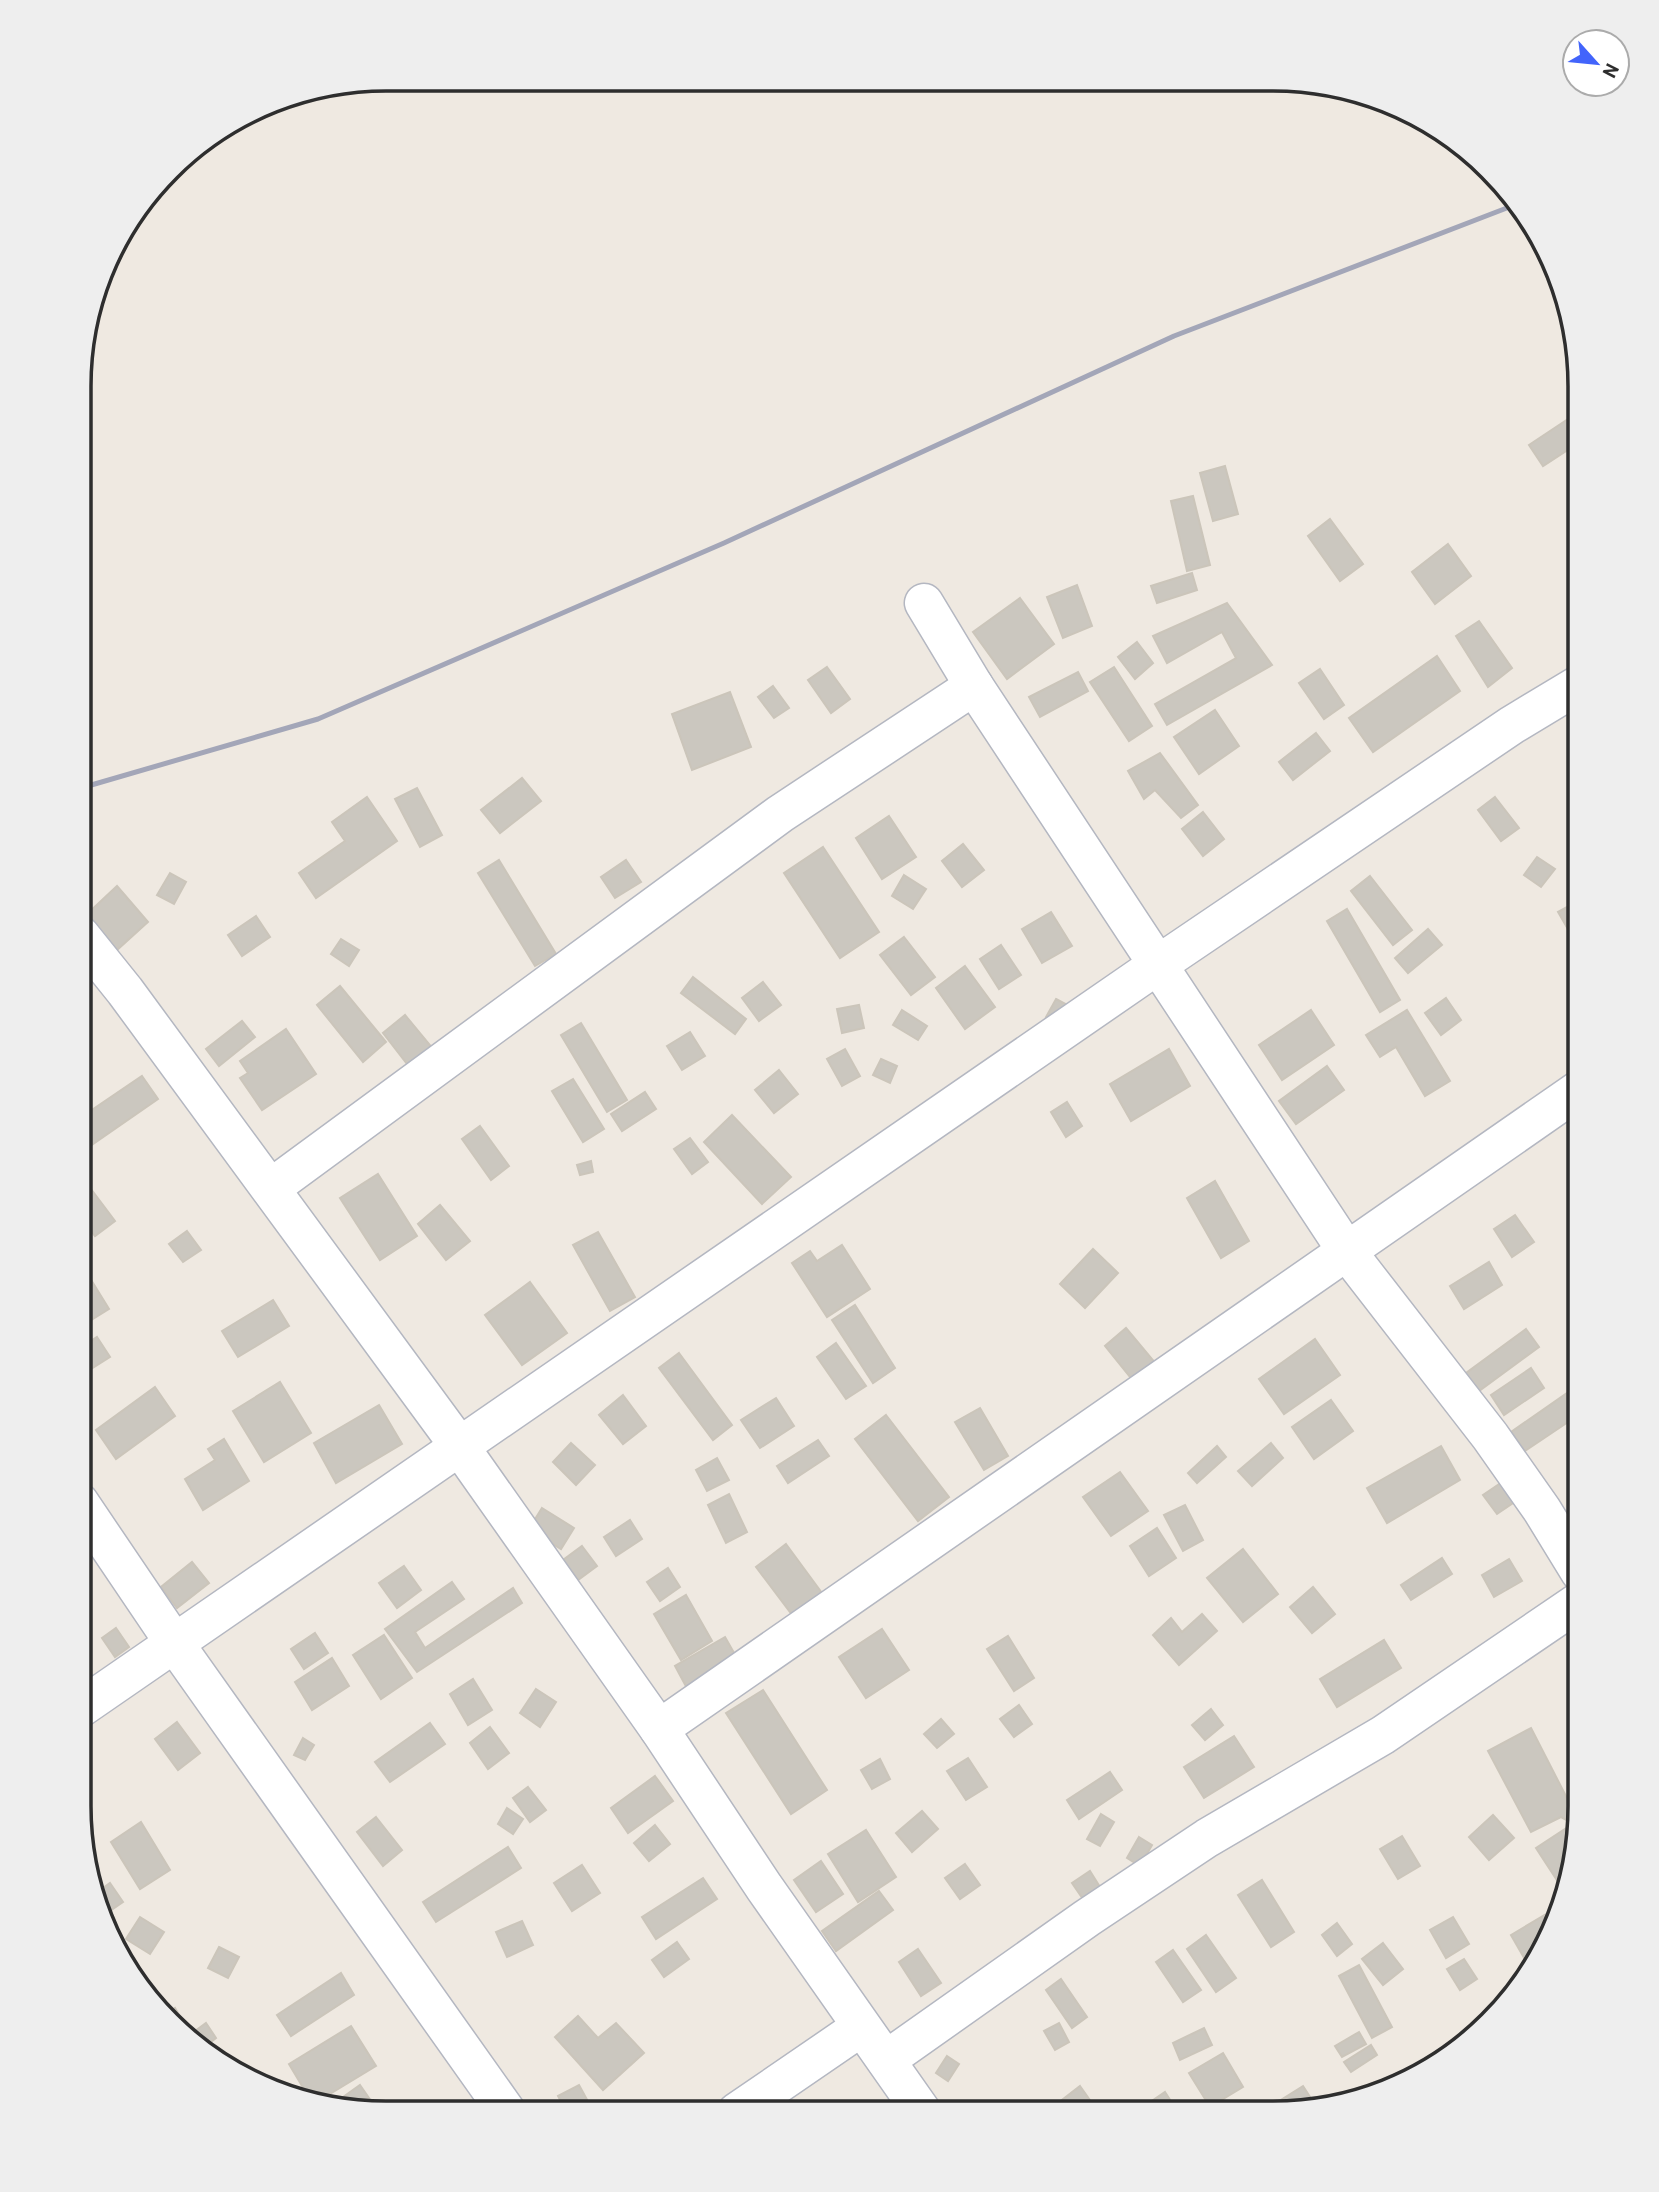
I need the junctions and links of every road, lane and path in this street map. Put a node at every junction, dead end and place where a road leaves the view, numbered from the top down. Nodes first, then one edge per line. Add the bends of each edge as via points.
1 (924, 603) dead end
2 (974, 686) junction
3 (1568, 691) edge
4 (91, 950) edge
5 (1159, 964) junction
6 (1568, 1097) edge
7 (271, 1188) junction
8 (1348, 1253) junction
9 (460, 1447) junction
10 (91, 1520) edge
11 (1568, 1552) edge
12 (1568, 1609) edge
13 (175, 1644) junction
14 (91, 1701) edge
15 (659, 1729) junction
16 (860, 2027) junction
17 (886, 2060) junction
18 (499, 2101) edge
19 (753, 2101) edge
20 (914, 2101) edge

1 - 2 street
2 - 5 street
2 - 7 street via 780,814
3 - 5 street
4 - 7 street
5 - 8 street
5 - 9 street
6 - 8 street
7 - 9 street
8 - 11 street via 1490,1436
8 - 15 street
9 - 13 street
9 - 15 street
10 - 13 street
12 - 17 street via 1383,1735 1207,1839 1087,1918
13 - 14 street
13 - 18 street
15 - 16 street
16 - 17 street
16 - 19 street
17 - 20 street

